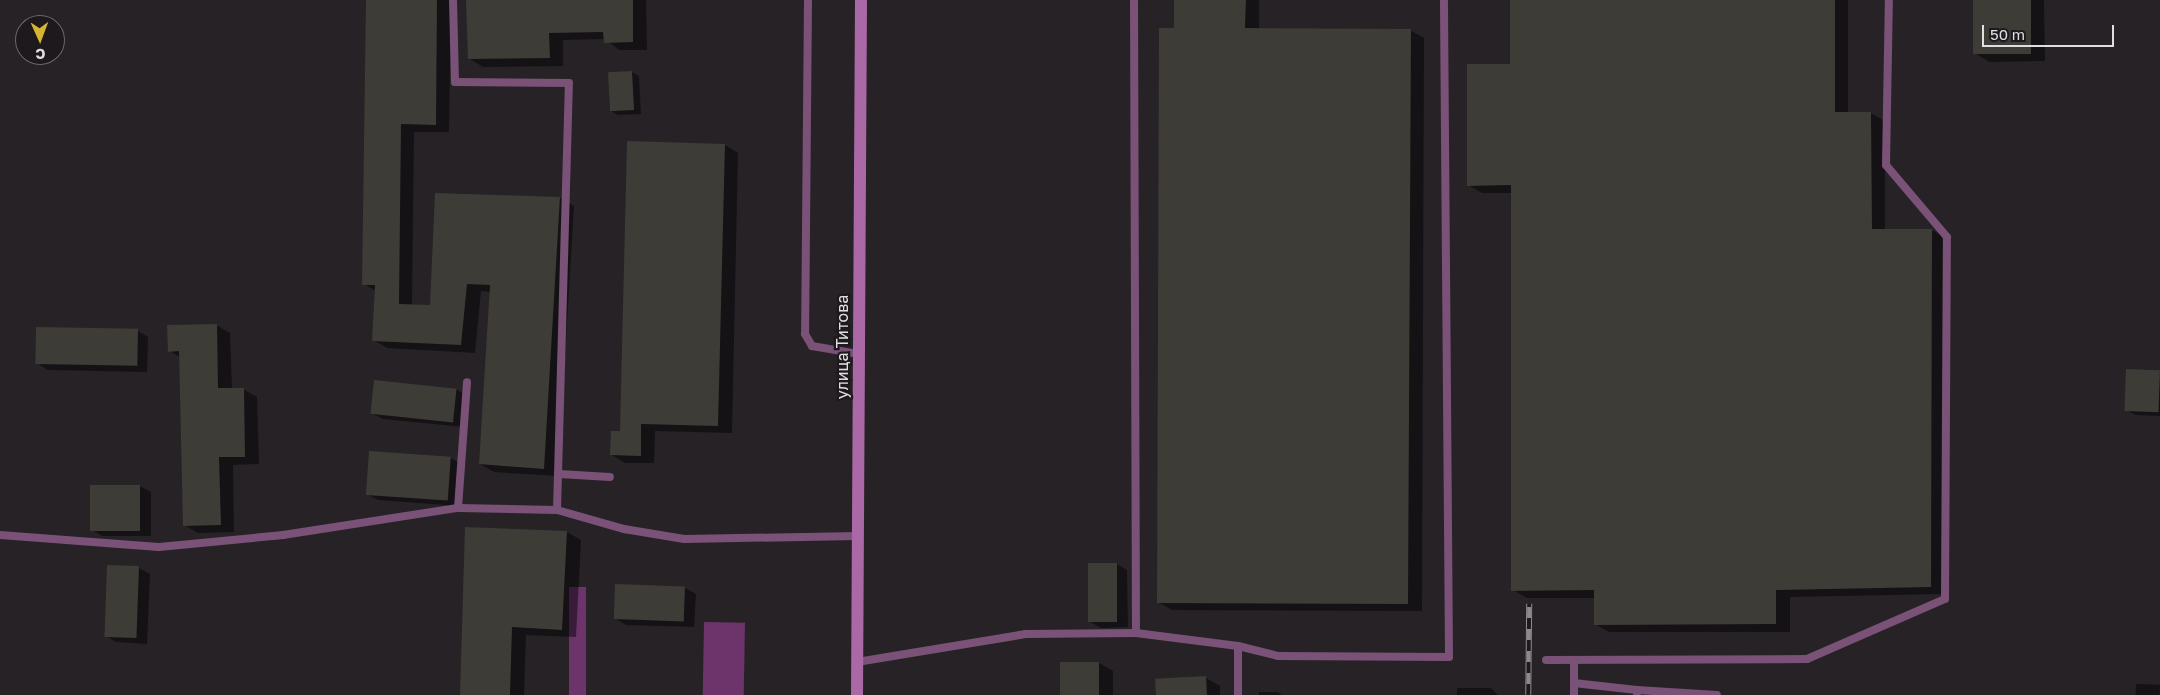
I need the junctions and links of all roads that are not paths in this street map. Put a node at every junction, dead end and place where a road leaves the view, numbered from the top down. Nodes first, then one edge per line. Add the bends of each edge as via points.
1 (453, 0) edge
2 (808, 0) edge
3 (862, 0) edge
4 (1134, 0) edge
5 (1444, 0) edge
6 (1889, 0) edge
7 (858, 354) junction
8 (467, 382) dead end
9 (558, 474) junction
10 (610, 477) dead end
11 (458, 508) junction
12 (557, 510) junction
13 (0, 535) edge
14 (858, 536) junction
15 (1136, 633) junction
16 (1238, 646) junction
17 (1546, 660) dead end
18 (1574, 660) junction
19 (857, 662) junction
20 (1574, 684) junction
21 (1637, 693) edge
22 (857, 695) edge
23 (1238, 695) edge
24 (1574, 695) edge
25 (1717, 695) edge

1 - 9 lane via 455,82 569,83
2 - 7 lane via 805,334 812,346
3 - 7 main road, улица Титова
4 - 15 lane
5 - 16 lane via 1449,657 1278,656
6 - 18 lane via 1886,165 1947,237 1946,599 1807,659
7 - 14 main road, улица Титова
8 - 11 lane
9 - 10 lane
9 - 12 lane
11 - 12 lane
11 - 13 lane via 283,535 159,547
12 - 14 lane via 624,529 684,539
14 - 19 main road, улица Титова
15 - 16 lane
15 - 19 lane via 1026,634
16 - 23 lane
17 - 18 lane
18 - 20 lane
19 - 22 main road, улица Титова
20 - 21 lane
20 - 24 lane
21 - 25 lane

